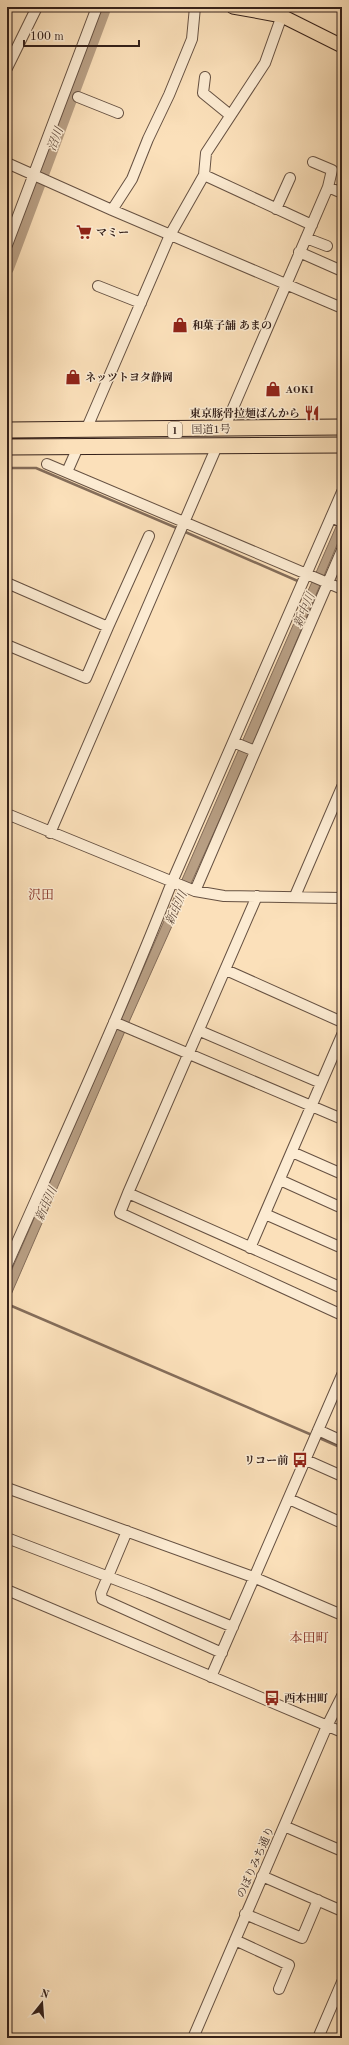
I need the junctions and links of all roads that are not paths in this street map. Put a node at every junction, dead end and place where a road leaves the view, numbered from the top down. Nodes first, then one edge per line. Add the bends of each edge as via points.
1 (37, 7) edge
2 (97, 7) edge
3 (195, 7) edge
4 (233, 7) edge
5 (283, 12) edge
6 (342, 46) edge
7 (7, 68) edge
8 (204, 77) dead end
9 (78, 97) dead end
10 (118, 113) dead end
11 (230, 115) junction
12 (313, 162) dead end
13 (7, 163) edge
14 (204, 175) junction
15 (33, 176) junction
16 (290, 178) dead end
17 (328, 187) junction
18 (342, 193) edge
19 (276, 209) junction
20 (112, 210) junction
21 (312, 225) junction
22 (170, 235) junction
23 (306, 238) junction
24 (7, 245) edge
25 (327, 246) dead end
26 (299, 252) junction
27 (342, 271) edge
28 (285, 283) junction
29 (98, 286) dead end
30 (141, 303) junction
31 (342, 308) edge
32 (342, 427) edge
33 (224, 429) junction
34 (7, 430) edge
35 (86, 430) junction
36 (342, 445) edge
37 (217, 446) junction
38 (78, 447) junction
39 (7, 448) edge
40 (47, 464) dead end
41 (67, 472) junction
42 (342, 492) edge
43 (184, 520) junction
44 (336, 520) edge
45 (149, 536) dead end
46 (342, 550) edge
47 (307, 576) junction
48 (7, 583) edge
49 (328, 583) junction
50 (342, 590) edge
51 (108, 627) junction
52 (7, 645) edge
53 (233, 742) junction
54 (255, 751) junction
55 (341, 790) edge
56 (7, 814) edge
57 (50, 833) junction
58 (172, 882) junction
59 (192, 890) junction
60 (257, 896) junction
61 (296, 896) junction
62 (342, 898) edge
63 (226, 970) junction
64 (114, 1022) junction
65 (342, 1022) edge
66 (200, 1031) junction
67 (342, 1034) edge
68 (190, 1055) junction
69 (321, 1083) junction
70 (311, 1106) junction
71 (342, 1119) edge
72 (292, 1152) junction
73 (342, 1174) edge
74 (280, 1180) junction
75 (128, 1193) junction
76 (342, 1208) edge
77 (265, 1214) junction
78 (250, 1248) junction
79 (342, 1248) edge
80 (7, 1265) edge
81 (342, 1288) edge
82 (342, 1315) edge
83 (342, 1375) edge
84 (338, 1396) edge
85 (318, 1430) junction
86 (342, 1441) edge
87 (306, 1460) junction
88 (342, 1476) edge
89 (7, 1488) edge
90 (289, 1499) junction
91 (342, 1523) edge
92 (127, 1531) junction
93 (7, 1538) edge
94 (108, 1577) junction
95 (254, 1577) junction
96 (7, 1590) edge
97 (342, 1615) edge
98 (233, 1627) junction
99 (222, 1654) junction
100 (211, 1678) junction
101 (342, 1696) edge
102 (327, 1726) junction
103 (342, 1732) edge
104 (284, 1826) junction
105 (342, 1851) edge
106 (262, 1876) junction
107 (318, 1900) junction
108 (342, 1911) edge
109 (245, 1914) junction
110 (235, 1940) junction
111 (342, 1982) edge
112 (279, 1989) dead end
113 (193, 2038) edge
114 (318, 2038) edge

1 - 7 street
2 - 15 street
3 - 20 street via 192,39 132,179
4 - 5 main road
5 - 6 main road
5 - 11 street via 265,63
8 - 11 street via 203,93
9 - 10 street
11 - 14 street via 206,153
12 - 17 street via 332,170
13 - 15 street
14 - 19 street
14 - 22 street
15 - 20 street
15 - 24 street
16 - 19 street
17 - 18 street
17 - 21 street
19 - 21 street
20 - 22 street
21 - 23 street
22 - 28 street
22 - 30 street
23 - 25 street
23 - 26 street
26 - 27 street
26 - 28 street
28 - 31 street
28 - 33 street
29 - 30 street
30 - 35 street
32 - 33 highway, 国道1号 / 1
33 - 35 highway, 国道1号 / 1
34 - 35 highway, 国道1号 / 1
36 - 37 highway, 国道1号 / 1
37 - 38 highway, 国道1号 / 1
37 - 43 street
38 - 39 highway, 国道1号 / 1
38 - 41 street
40 - 41 street
41 - 43 street
42 - 44 street
43 - 47 street
43 - 57 street
44 - 47 street
45 - 51 street
46 - 49 street
47 - 49 street
47 - 53 street
48 - 51 street
49 - 50 street
49 - 54 street
51 - 52 street via 86,678
53 - 54 street
53 - 58 street
54 - 59 street
55 - 61 street
56 - 57 street
57 - 58 street
58 - 59 street
58 - 64 street
59 - 60 street via 224,896
60 - 61 street
60 - 63 street
61 - 62 street
63 - 65 street
63 - 66 street
64 - 68 street
64 - 80 street
66 - 68 street
66 - 69 street
67 - 69 street
68 - 70 street
68 - 75 street
69 - 70 street
70 - 71 street
70 - 72 street
72 - 73 street
72 - 74 street
74 - 76 street
74 - 77 street
75 - 78 street
75 - 82 street via 120,1213
77 - 78 street
77 - 79 street
78 - 81 street
83 - 84 street
84 - 85 street
85 - 86 street
85 - 87 street
87 - 88 street
87 - 90 street
89 - 92 street
90 - 91 street
90 - 95 street
92 - 94 street
92 - 95 street
93 - 94 street
94 - 98 street
94 - 99 street via 101,1593 102,1599
95 - 97 street
95 - 98 street
96 - 100 street
98 - 99 street
99 - 100 street
100 - 102 street
101 - 102 street, のぼりみち通り
102 - 103 street
102 - 104 street, のぼりみち通り
104 - 105 street
104 - 106 street, のぼりみち通り
106 - 107 street
106 - 109 street, のぼりみち通り
107 - 108 street
107 - 109 street via 302,1938
109 - 110 street, のぼりみち通り
110 - 112 street via 289,1965
110 - 113 street, のぼりみち通り
111 - 114 street

